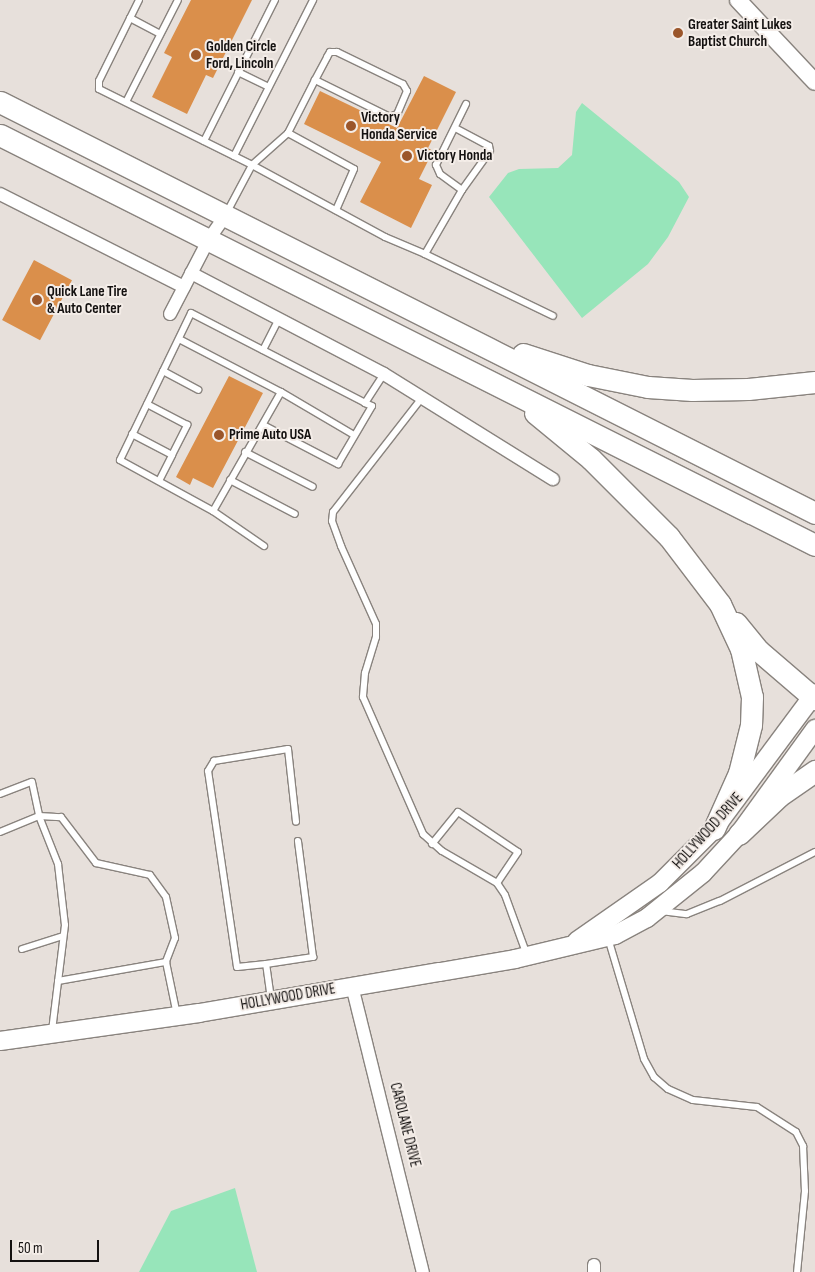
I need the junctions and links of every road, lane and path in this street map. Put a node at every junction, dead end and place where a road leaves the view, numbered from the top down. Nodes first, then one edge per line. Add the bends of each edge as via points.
1 (139, 0) edge
2 (178, 0) edge
3 (275, 0) edge
4 (312, 0) edge
5 (738, 0) edge
6 (130, 18) junction
7 (160, 34) junction
8 (238, 72) junction
9 (315, 80) junction
10 (815, 82) edge
11 (269, 87) junction
12 (0, 102) edge
13 (126, 102) junction
14 (466, 104) dead end
15 (455, 128) junction
16 (288, 133) junction
17 (0, 134) edge
18 (204, 141) junction
19 (234, 156) junction
20 (252, 165) junction
21 (462, 190) junction
22 (0, 194) edge
23 (336, 210) junction
24 (226, 215) junction
25 (208, 239) junction
26 (425, 254) junction
27 (191, 273) junction
28 (184, 287) junction
29 (170, 314) dead end
30 (553, 316) dead end
31 (279, 319) junction
32 (455, 332) junction
33 (179, 339) junction
34 (263, 350) junction
35 (163, 371) junction
36 (384, 374) junction
37 (815, 382) edge
38 (504, 388) junction
39 (198, 390) dead end
40 (281, 392) junction
41 (422, 399) junction
42 (365, 403) junction
43 (147, 404) junction
44 (263, 425) junction
45 (132, 434) junction
46 (354, 435) junction
47 (245, 452) junction
48 (172, 455) junction
49 (553, 479) dead end
50 (230, 480) junction
51 (159, 481) junction
52 (313, 487) dead end
53 (213, 511) junction
54 (815, 513) edge
55 (295, 514) dead end
56 (815, 545) edge
57 (264, 546) dead end
58 (720, 604) junction
59 (814, 696) edge
60 (815, 729) edge
61 (815, 771) edge
62 (0, 794) edge
63 (39, 816) junction
64 (296, 822) dead end
65 (714, 829) junction
66 (0, 832) edge
67 (739, 834) junction
68 (298, 841) dead end
69 (432, 844) junction
70 (815, 852) edge
71 (497, 883) junction
72 (658, 910) junction
73 (63, 936) junction
74 (608, 936) junction
75 (574, 943) junction
76 (22, 949) dead end
77 (528, 956) junction
78 (166, 962) junction
79 (266, 964) junction
80 (58, 981) junction
81 (352, 986) junction
82 (271, 1000) junction
83 (177, 1016) junction
84 (52, 1035) junction
85 (0, 1041) edge
86 (424, 1272) edge
87 (797, 1272) edge

1 - 6 lane
2 - 7 lane
3 - 8 lane
4 - 11 lane
5 - 10 street
6 - 7 lane
6 - 13 lane via 98,85
7 - 13 lane
8 - 11 lane
8 - 18 lane
9 - 9 lane via 333,51 403,84 408,91 397,114 390,117
9 - 16 lane
11 - 19 lane
12 - 24 highway
13 - 18 lane
14 - 15 lane
15 - 21 lane via 436,168
15 - 21 lane via 488,146 490,151
16 - 20 lane
16 - 23 lane via 354,169
17 - 25 highway
18 - 19 lane
19 - 20 lane
20 - 23 lane
20 - 24 lane
21 - 26 lane
22 - 28 street
23 - 26 lane
24 - 25 street
24 - 32 highway
25 - 27 street
25 - 38 highway
26 - 30 lane
27 - 28 street
27 - 31 street
28 - 29 street
31 - 34 lane
31 - 36 street
32 - 37 highway via 588,375 648,387 748,389
32 - 54 highway
33 - 34 lane via 191,313
33 - 35 lane
33 - 40 lane
34 - 42 lane
35 - 39 lane
35 - 43 lane
36 - 41 street
36 - 42 lane
38 - 56 highway
38 - 58 highway via 591,458 637,502 693,565
40 - 44 lane
40 - 46 lane
41 - 49 street
41 - 69 lane via 337,504 332,521 376,624 363,697 393,759 416,823
42 - 46 lane via 372,406
43 - 45 lane
43 - 48 lane via 186,425
44 - 46 lane via 338,464
44 - 47 lane
45 - 48 lane
45 - 51 lane via 120,460
47 - 50 lane
47 - 52 lane
48 - 51 lane
50 - 53 lane
50 - 55 lane
51 - 53 lane
53 - 57 lane
58 - 59 highway via 760,651
58 - 65 highway via 741,650 752,697 747,748
59 - 65 main road, HOLLYWOOD DRIVE
60 - 67 main road, HOLLYWOOD DRIVE
61 - 67 highway via 779,796
62 - 63 lane via 32,782
63 - 66 lane
63 - 73 lane via 58,864
63 - 78 lane via 61,817 96,863 150,875 166,897 175,938
64 - 79 lane via 288,749 214,762 208,771 237,967
65 - 75 main road, HOLLYWOOD DRIVE via 660,883
67 - 72 main road, HOLLYWOOD DRIVE via 703,874
68 - 79 lane via 313,957
69 - 71 lane
69 - 71 lane via 458,812 518,852
70 - 72 lane via 774,875 687,914
71 - 77 lane via 506,895
72 - 74 main road, HOLLYWOOD DRIVE
73 - 76 lane
73 - 80 lane
74 - 75 main road, HOLLYWOOD DRIVE
74 - 87 lane via 644,1059 654,1077 668,1089 693,1100 758,1106 796,1132 803,1146 805,1191
75 - 77 main road, HOLLYWOOD DRIVE
77 - 81 main road, HOLLYWOOD DRIVE
78 - 80 lane
78 - 83 lane
79 - 82 lane
80 - 84 lane
81 - 82 main road, HOLLYWOOD DRIVE
81 - 86 street, CAROLANE DRIVE
82 - 83 main road, HOLLYWOOD DRIVE
83 - 84 main road, HOLLYWOOD DRIVE
84 - 85 main road, HOLLYWOOD DRIVE

